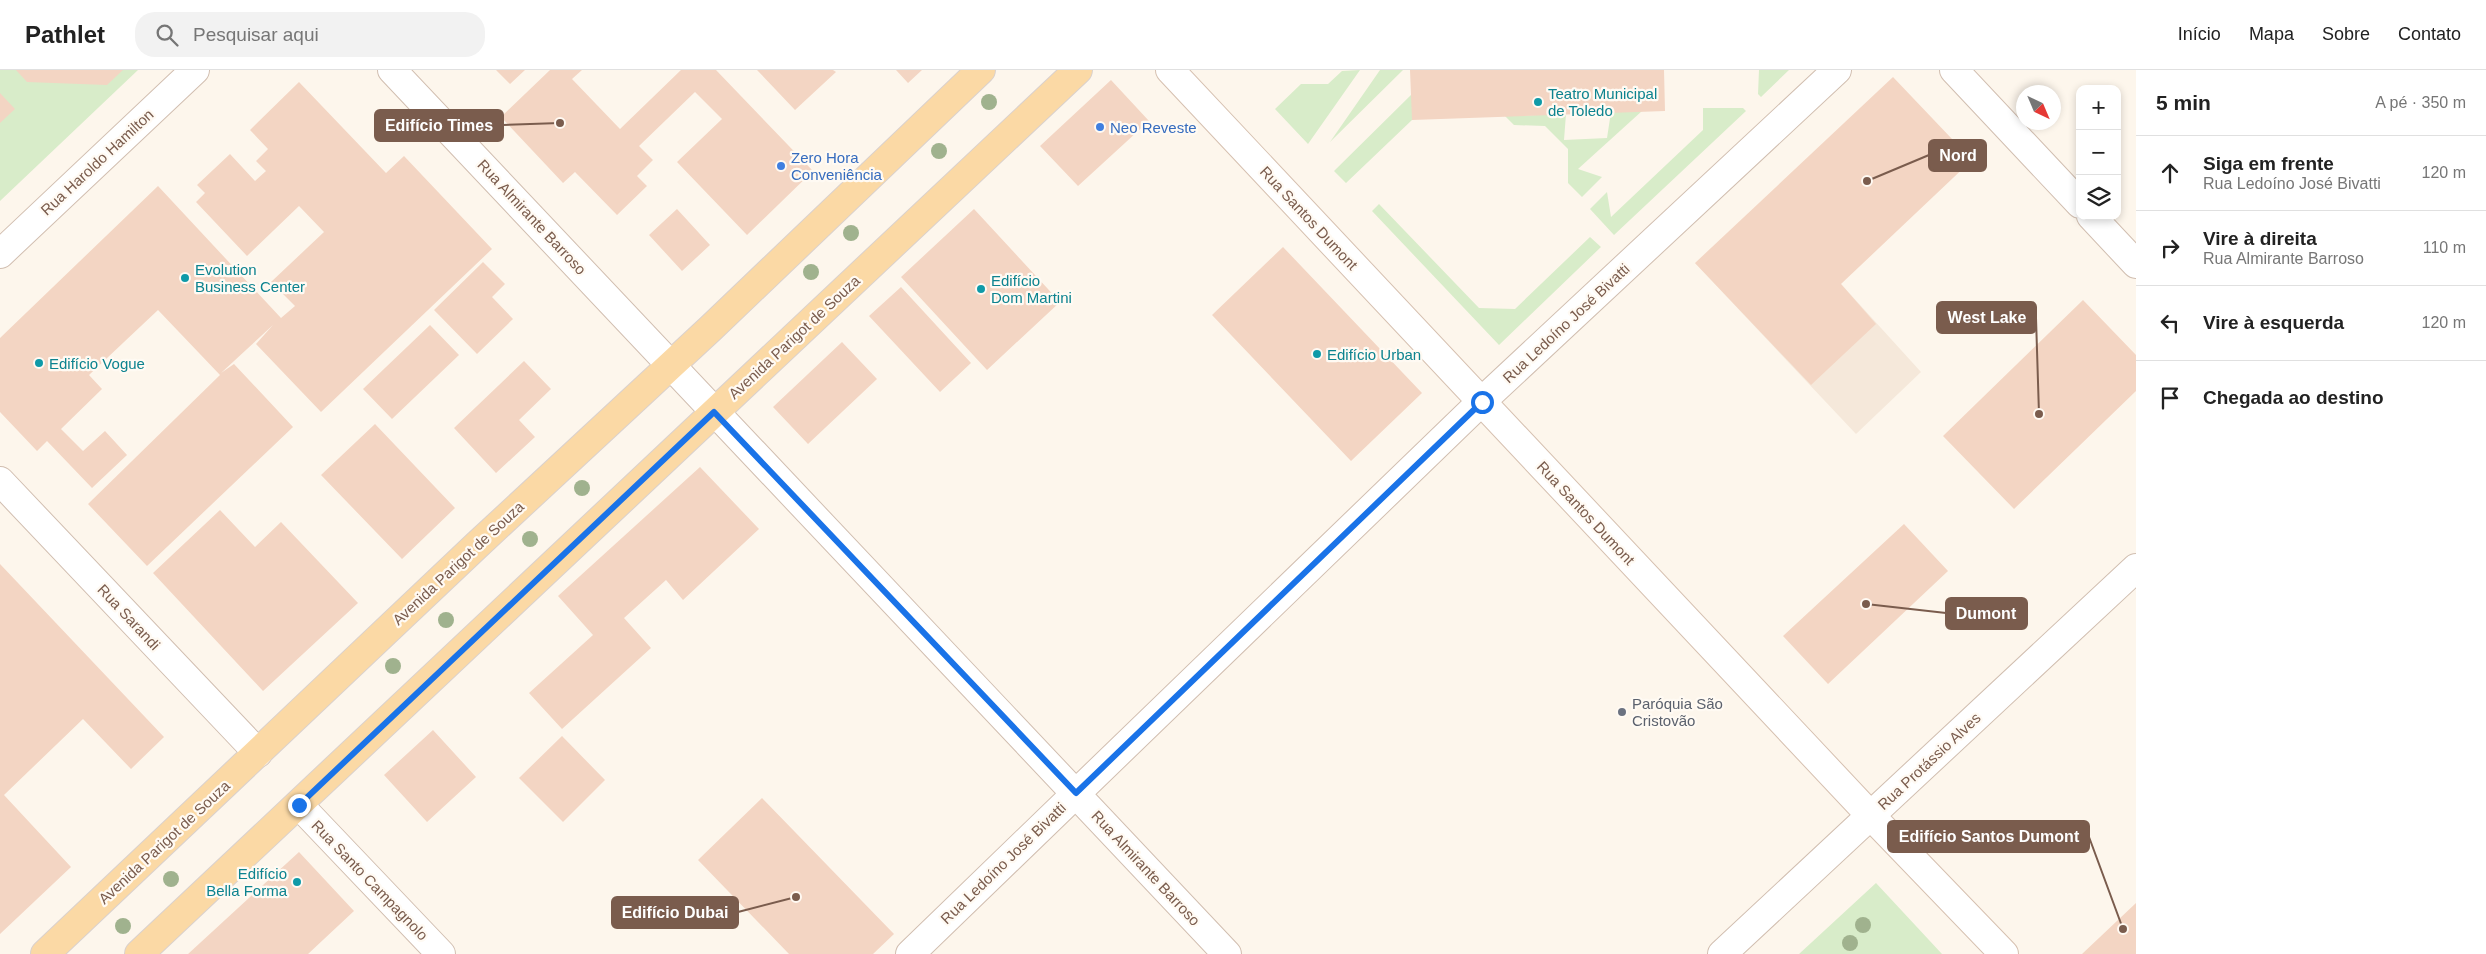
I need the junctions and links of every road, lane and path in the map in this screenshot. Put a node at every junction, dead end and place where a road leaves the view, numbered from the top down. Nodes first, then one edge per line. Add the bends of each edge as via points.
1 (195, 70) edge
2 (392, 70) edge
3 (981, 70) edge
4 (1078, 70) edge
5 (1170, 70) edge
6 (1836, 70) edge
7 (1954, 70) edge
8 (2076, 200) edge
9 (2095, 220) edge
10 (0, 254) edge
11 (2136, 264) edge
12 (671, 365) junction
13 (1482, 402) junction
14 (714, 412) junction
15 (0, 481) edge
16 (2136, 568) edge
17 (258, 753) junction
18 (1076, 793) junction
19 (299, 805) junction
20 (1870, 816) junction
21 (45, 954) edge
22 (139, 954) edge
23 (441, 954) edge
24 (910, 954) edge
25 (1227, 954) edge
26 (1722, 954) edge
27 (2004, 954) edge

1 - 10 street, Rua Haroldo Hamilton
2 - 12 street, Rua Almirante Barroso
3 - 12 main road, Avenida Parigot de Souza
4 - 14 main road, Avenida Parigot de Souza
5 - 13 street, Rua Santos Dumont
6 - 13 street, Rua Ledoíno José Bivatti
7 - 8 street
9 - 11 street
12 - 14 street, Rua Almirante Barroso
12 - 17 main road, Avenida Parigot de Souza
13 - 18 street, Rua Ledoíno José Bivatti
13 - 20 street, Rua Santos Dumont
14 - 18 street, Rua Almirante Barroso
14 - 19 main road, Avenida Parigot de Souza
15 - 17 street, Rua Sarandi
16 - 20 street, Rua Protássio Alves
17 - 21 main road, Avenida Parigot de Souza
18 - 24 street, Rua Ledoíno José Bivatti
18 - 25 street, Rua Almirante Barroso
19 - 22 main road, Avenida Parigot de Souza
19 - 23 street, Rua Santo Campagnolo
20 - 26 street, Rua Protássio Alves
20 - 27 street, Rua Santos Dumont

